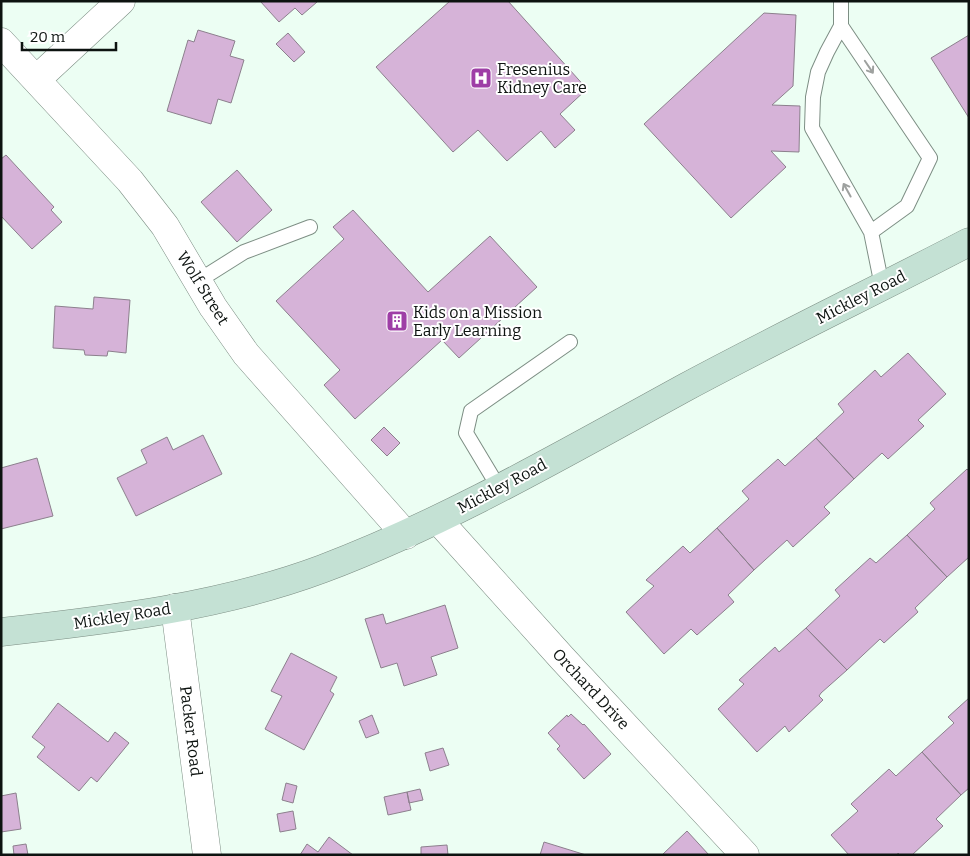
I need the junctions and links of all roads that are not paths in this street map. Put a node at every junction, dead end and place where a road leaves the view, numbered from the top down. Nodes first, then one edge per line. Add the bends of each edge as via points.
1 (121, 1) edge
2 (840, 1) edge
3 (841, 26) junction
4 (1, 42) edge
5 (36, 79) junction
6 (310, 227) dead end
7 (871, 232) junction
8 (969, 242) edge
9 (198, 281) junction
10 (882, 286) junction
11 (570, 342) dead end
12 (499, 488) junction
13 (438, 520) junction
14 (406, 535) junction
15 (174, 608) junction
16 (1, 632) edge
17 (207, 855) edge
18 (745, 855) edge

1 - 5 street
2 - 3 lane
7 -> 3 lane via 812,128 812,97 818,72
3 -> 7 lane via 930,158 907,206
4 - 5 street, Wolf Street
5 - 9 street, Wolf Street via 130,181 165,226
6 - 9 lane via 244,252
7 - 10 lane
8 - 10 street, Mickley Road
9 - 14 street, Wolf Street via 246,354
10 - 12 street, Mickley Road
11 - 12 lane via 471,411 466,433
12 - 13 street, Mickley Road
13 - 14 street, Mickley Road
13 - 18 street, Orchard Drive
14 - 15 street, Mickley Road via 320,570 232,597
15 - 16 street, Mickley Road
15 - 17 street, Packer Road

